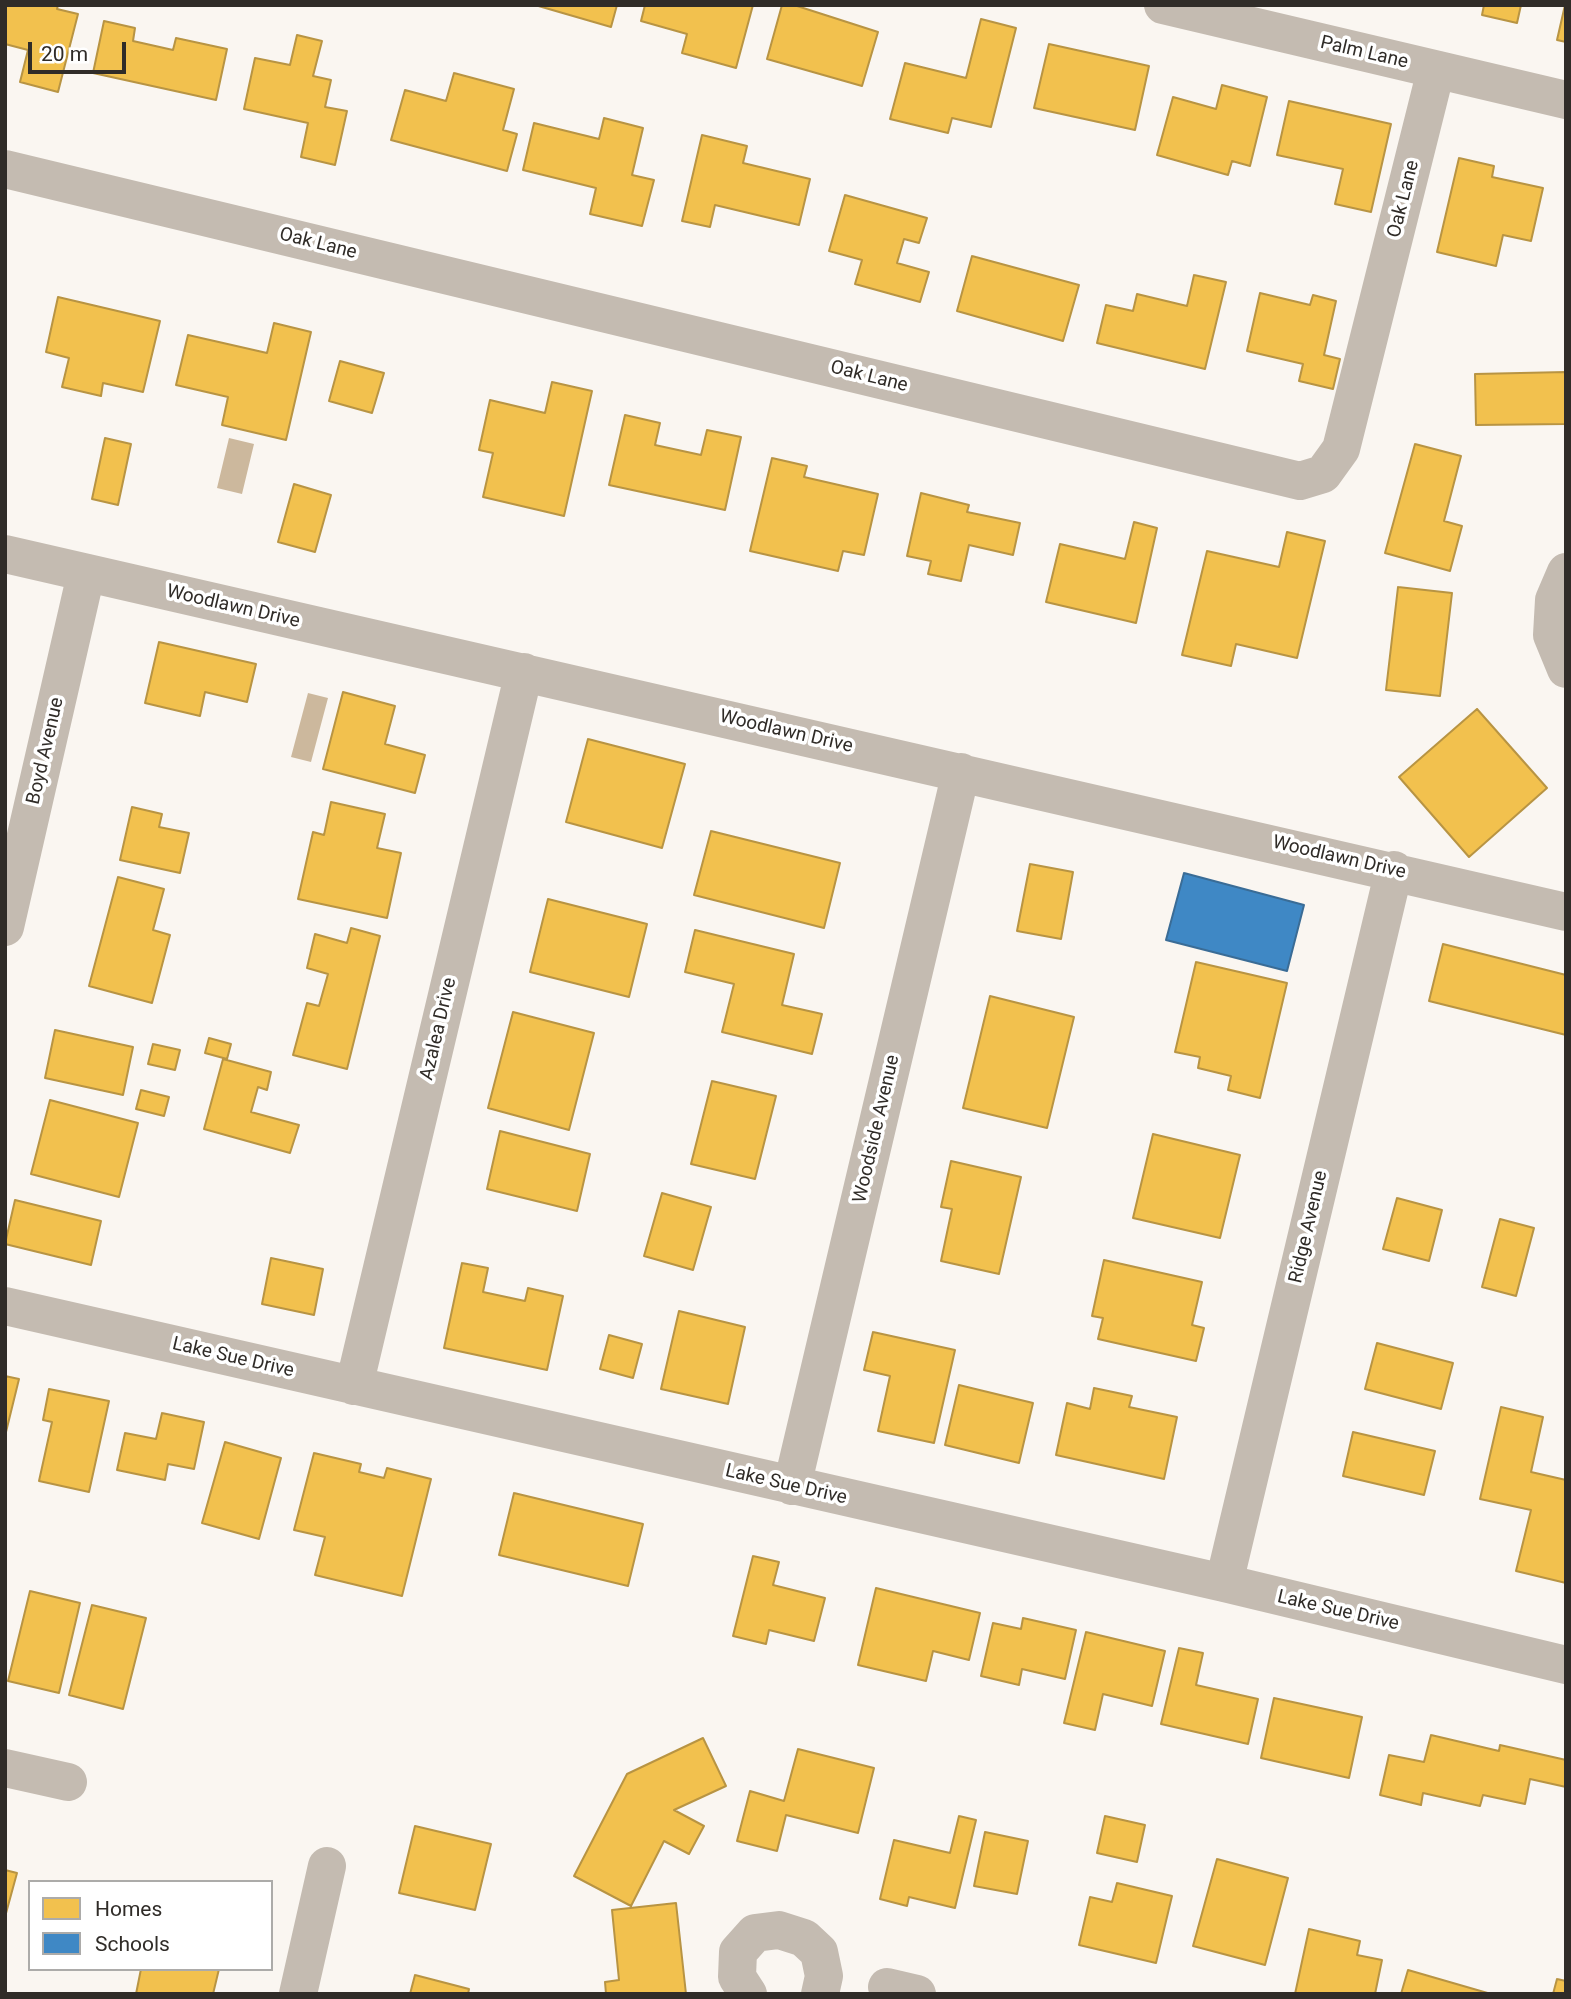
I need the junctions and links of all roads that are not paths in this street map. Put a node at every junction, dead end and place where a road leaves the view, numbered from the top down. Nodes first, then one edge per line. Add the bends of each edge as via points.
1 (1163, 5) edge
2 (1436, 70) junction
3 (1566, 100) edge
4 (5, 169) edge
5 (5, 554) edge
6 (1566, 572) edge
7 (86, 574) junction
8 (1566, 669) edge
9 (524, 672) junction
10 (961, 772) junction
11 (1394, 870) junction
12 (1566, 912) edge
13 (5, 927) edge
14 (5, 1306) edge
15 (354, 1386) junction
16 (792, 1486) junction
17 (1224, 1583) junction
18 (1566, 1665) edge
19 (5, 1768) edge
20 (68, 1782) dead end
21 (327, 1866) dead end
22 (298, 1994) edge
23 (748, 1994) edge
24 (820, 1994) edge

1 - 2 street, Palm Lane
2 - 3 street, Palm Lane
2 - 4 street, Oak Lane via 1341,449 1323,474 1300,481
5 - 7 street, Woodlawn Drive
6 - 8 street via 1554,600 1552,635
7 - 9 street, Woodlawn Drive
7 - 13 street, Boyd Avenue
9 - 10 street, Woodlawn Drive
9 - 15 street, Azalea Drive
10 - 11 street, Woodlawn Drive
10 - 16 street, Woodside Avenue
11 - 12 street, Woodlawn Drive
11 - 17 street, Ridge Avenue
14 - 15 street, Lake Sue Drive
15 - 16 street, Lake Sue Drive
16 - 17 street, Lake Sue Drive
17 - 18 street, Lake Sue Drive
19 - 20 street
21 - 22 street
23 - 24 street via 737,1977 738,1952 755,1933 779,1930 804,1938 819,1952 824,1976

